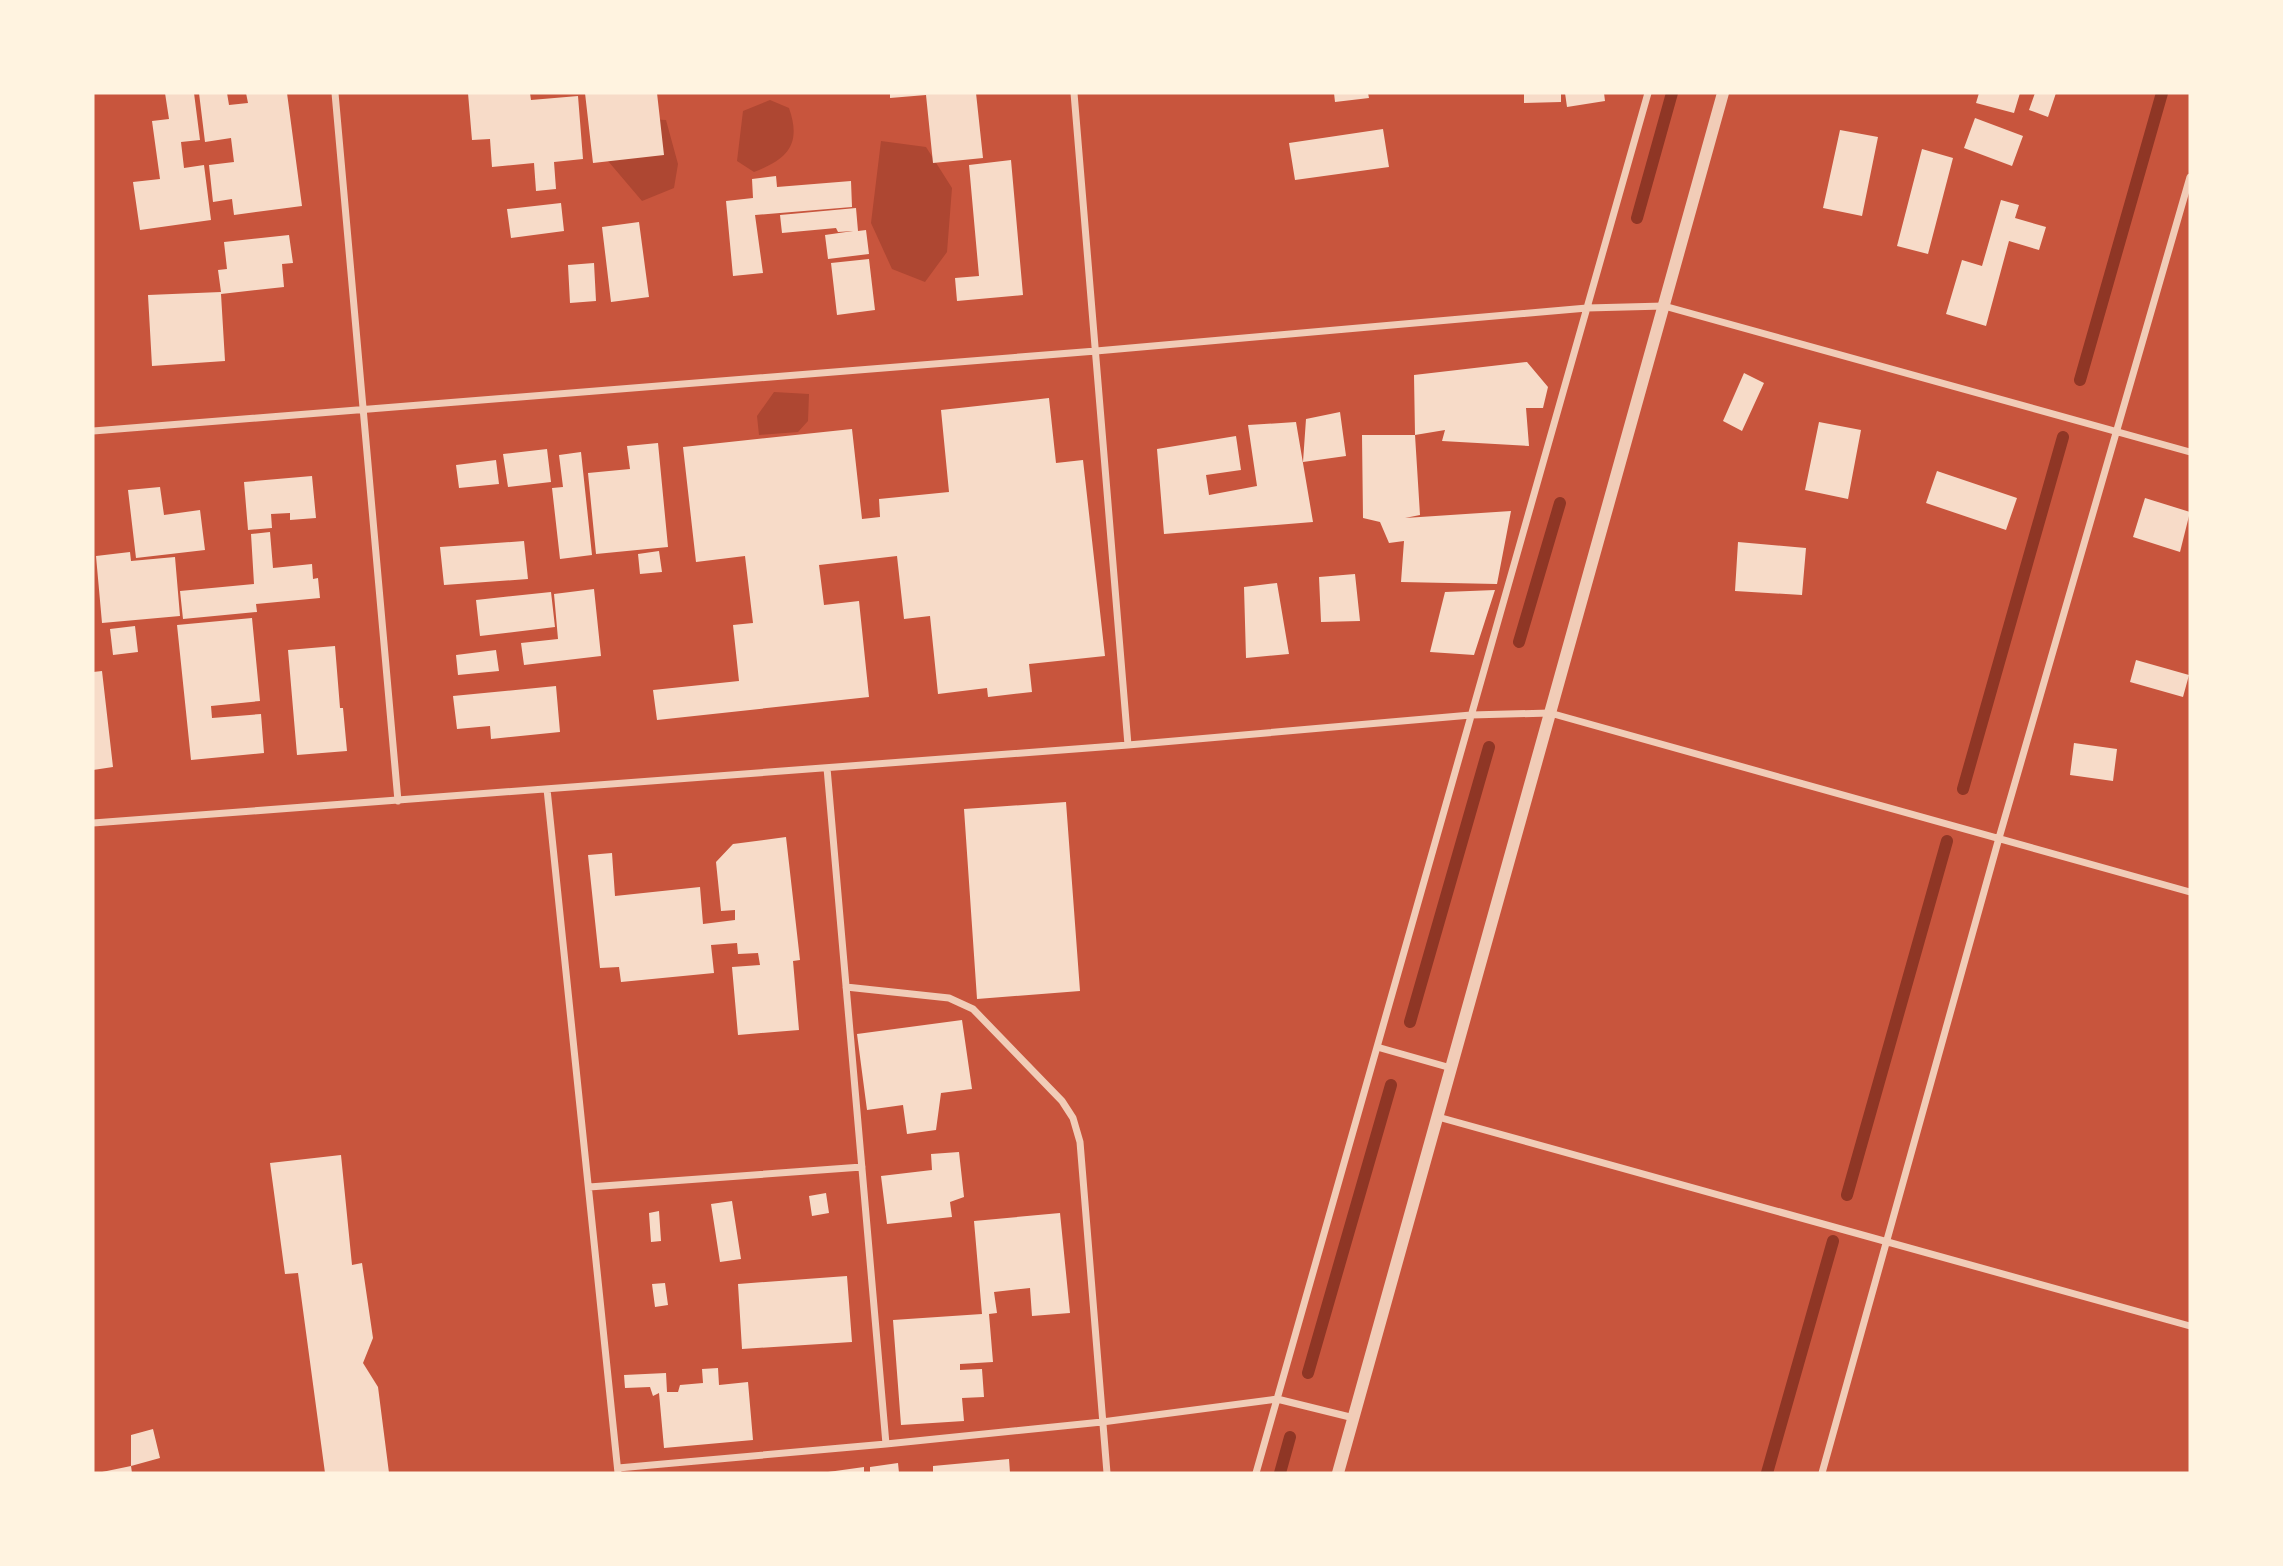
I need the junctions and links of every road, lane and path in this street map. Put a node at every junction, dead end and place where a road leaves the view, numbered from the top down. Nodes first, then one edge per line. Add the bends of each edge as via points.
1 (335, 93) edge
2 (1074, 93) edge
3 (1648, 93) edge
4 (1723, 93) edge
5 (2190, 177) edge
6 (1664, 306) junction
7 (1587, 308) junction
8 (1096, 351) junction
9 (363, 409) junction
10 (93, 431) edge
11 (2118, 432) junction
12 (2190, 452) edge
13 (1550, 713) junction
14 (1471, 715) junction
15 (1128, 745) junction
16 (827, 768) junction
17 (547, 789) junction
18 (398, 801) junction
19 (93, 824) edge
20 (2000, 838) junction
21 (2190, 892) edge
22 (846, 987) junction
23 (1377, 1046) junction
24 (1451, 1068) junction
25 (1438, 1117) junction
26 (862, 1167) junction
27 (589, 1186) junction
28 (1886, 1242) junction
29 (2190, 1326) edge
30 (1278, 1399) junction
31 (1354, 1418) junction
32 (1102, 1422) junction
33 (886, 1444) junction
34 (618, 1471) edge
35 (1107, 1473) edge
36 (1256, 1473) edge
37 (1338, 1473) edge
38 (1822, 1473) edge

1 - 9 street
2 - 8 street
3 - 7 street
4 - 6 street
5 - 11 street
6 - 7 street
6 - 11 street
6 - 13 street
7 - 8 street
7 - 14 street
8 - 9 street
8 - 15 street
9 - 10 street
9 - 18 street
11 - 12 street
11 - 20 street
13 - 14 street
13 - 20 street
13 - 24 street
14 - 15 street
14 - 23 street
15 - 16 street
16 - 17 street
16 - 22 street
17 - 18 street
17 - 27 street
18 - 19 street
20 - 21 street
20 - 28 street
22 - 26 street
22 - 32 street via 963,1003 1062,1101 1073,1118 1080,1142
23 - 24 street
23 - 30 street
24 - 25 street
25 - 28 street
25 - 31 street
26 - 27 street
26 - 33 street
27 - 34 street
28 - 29 street
28 - 38 street
30 - 31 street
30 - 32 street
30 - 36 street
31 - 37 street
32 - 33 street
32 - 35 street
33 - 34 street

